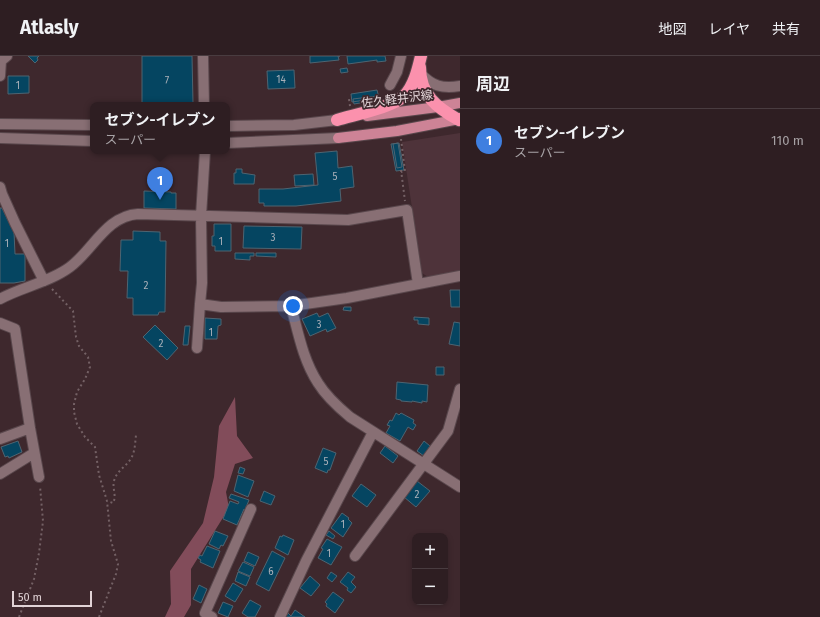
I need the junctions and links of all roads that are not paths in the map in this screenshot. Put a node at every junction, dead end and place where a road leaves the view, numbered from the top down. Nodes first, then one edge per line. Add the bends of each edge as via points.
1 (7, 56) edge
2 (203, 56) edge
3 (401, 56) edge
4 (421, 58) edge
5 (420, 73) junction
6 (0, 76) edge
7 (390, 85) dead end
8 (460, 86) edge
9 (204, 102) edge
10 (460, 103) edge
11 (438, 108) junction
12 (460, 119) edge
13 (337, 120) junction
14 (0, 124) edge
15 (90, 125) edge
16 (230, 126) edge
17 (0, 138) edge
18 (338, 138) joint
19 (90, 141) edge
20 (230, 143) edge
21 (205, 154) edge
22 (0, 187) edge
23 (201, 216) junction
24 (460, 276) edge
25 (44, 281) junction
26 (418, 284) junction
27 (0, 299) edge
28 (200, 304) junction
29 (291, 306) junction
30 (0, 324) edge
31 (197, 348) dead end
32 (460, 389) edge
33 (30, 428) junction
34 (373, 432) junction
35 (0, 438) edge
36 (34, 453) junction
37 (424, 464) junction
38 (0, 474) edge
39 (39, 477) road end
40 (460, 487) edge
41 (251, 509) dead end
42 (355, 556) dead end
43 (212, 617) edge
44 (280, 617) edge

1 - 6 street via 1,61
2 - 9 street
3 - 7 street
4 - 5 highway
4 - 13 highway via 413,82 400,100
5 - 8 street via 434,85 450,88
5 - 11 highway via 426,91
10 - 11 main road, 佐久軽井沢線
11 - 12 highway
11 - 13 main road, 佐久軽井沢線
12 - 18 main road via 397,131
13 - 16 street via 294,125
14 - 15 street
17 - 19 street
18 - 20 street
21 - 23 street
22 - 25 street
23 - 25 street via 138,214 120,218 70,267
23 - 26 street via 348,220 407,210
23 - 28 street
24 - 26 street
25 - 27 street
26 - 29 street
28 - 29 street via 221,307
28 - 31 street
29 - 34 street via 303,349 318,383 337,406
30 - 33 street via 15,329
32 - 37 street via 448,432
33 - 35 street
33 - 36 street
34 - 37 street
34 - 44 street
36 - 38 street
36 - 39 street
37 - 40 street
37 - 42 street
41 - 43 street via 205,613

